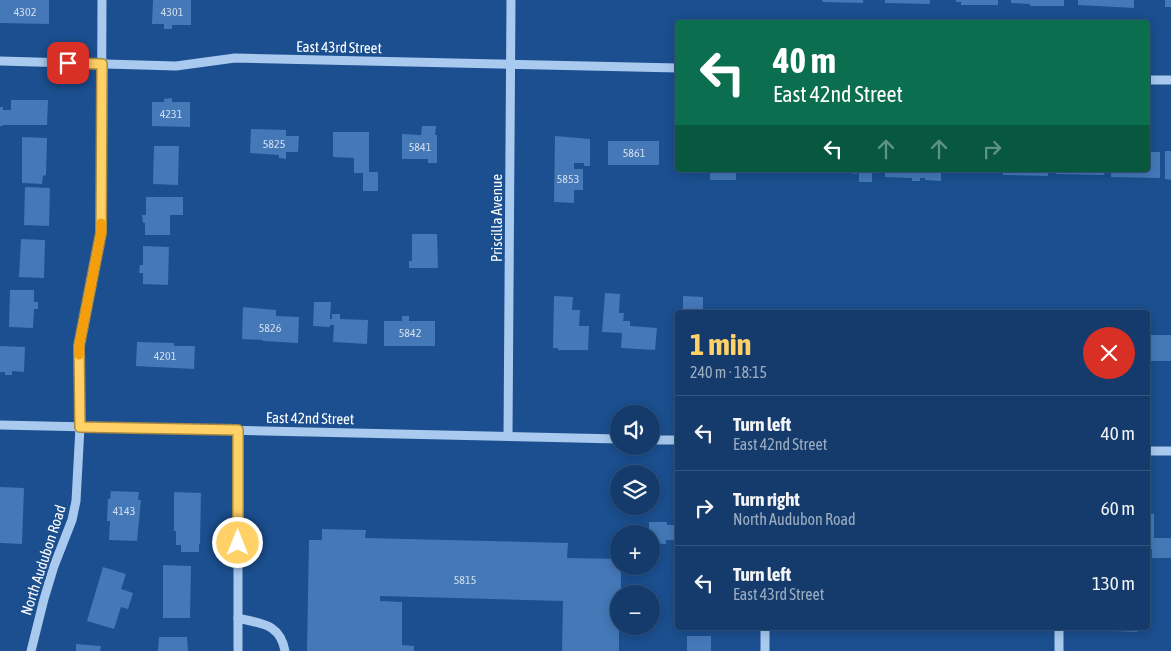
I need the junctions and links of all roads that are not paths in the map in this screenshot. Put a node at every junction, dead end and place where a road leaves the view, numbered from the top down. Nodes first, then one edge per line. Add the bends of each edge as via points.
1 (102, 0) edge
2 (511, 0) edge
3 (0, 61) edge
4 (102, 64) junction
5 (511, 64) junction
6 (675, 68) edge
7 (1150, 80) edge
8 (1171, 80) edge
9 (0, 426) edge
10 (80, 427) junction
11 (238, 430) junction
12 (508, 436) junction
13 (610, 439) edge
14 (660, 440) edge
15 (675, 440) edge
16 (1150, 451) edge
17 (1171, 451) edge
18 (238, 618) junction
19 (765, 630) edge
20 (1059, 630) edge
21 (31, 651) edge
22 (238, 651) edge
23 (285, 651) edge
24 (765, 651) edge
25 (1059, 651) edge

1 - 4 street, North Audubon Road
2 - 5 street, Priscilla Avenue
3 - 4 street, East 43rd Street
4 - 5 street, East 43rd Street via 176,66 235,58
4 - 10 street, North Audubon Road via 101,233 79,346
5 - 6 street, East 43rd Street
5 - 12 street, Priscilla Avenue
7 - 8 street
9 - 10 street, East 42nd Street
10 - 11 street, East 42nd Street
10 - 21 street, North Audubon Road via 74,511 46,591
11 - 12 street, East 42nd Street
11 - 18 street
12 - 13 street, East 42nd Street
14 - 15 street
16 - 17 street
18 - 22 street
18 - 23 street via 272,628 280,634
19 - 24 street
20 - 25 street

